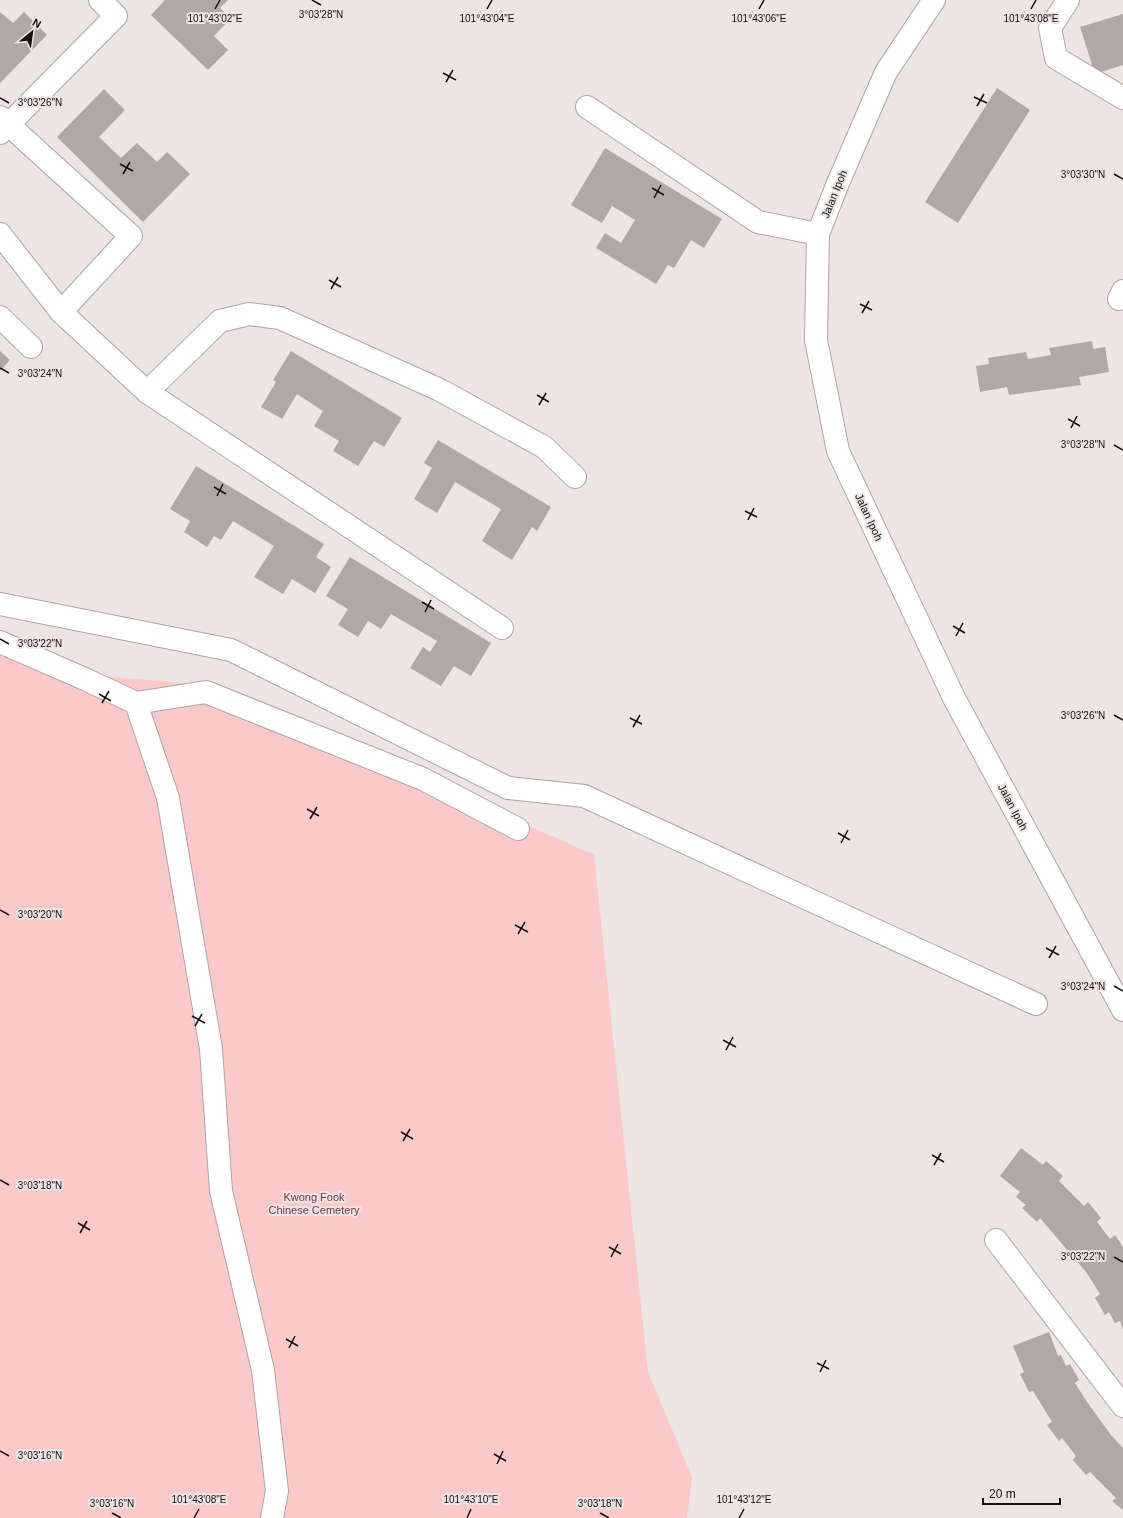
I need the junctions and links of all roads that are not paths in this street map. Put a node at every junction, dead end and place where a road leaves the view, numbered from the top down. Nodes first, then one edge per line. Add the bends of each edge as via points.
1 (100, 0) edge
2 (934, 0) edge
3 (1068, 0) edge
4 (1123, 98) edge
5 (587, 107) dead end
6 (3, 125) edge
7 (0, 234) edge
8 (818, 234) junction
9 (61, 312) junction
10 (0, 317) edge
11 (31, 347) dead end
12 (147, 392) junction
13 (575, 477) dead end
14 (0, 604) edge
15 (502, 628) dead end
16 (0, 642) edge
17 (136, 703) junction
18 (518, 829) dead end
19 (1036, 1004) dead end
20 (1123, 1010) edge
21 (996, 1240) dead end
22 (1123, 1406) edge
23 (272, 1518) edge

1 - 6 street via 116,16
2 - 8 street, Jalan Ipoh via 886,72
3 - 4 street via 1050,28 1056,58
5 - 8 street via 758,222
6 - 9 street via 131,236
7 - 9 street
8 - 20 street, Jalan Ipoh via 816,340 838,451 954,698
9 - 12 street
10 - 11 street
12 - 13 street via 220,321 249,314 280,318 440,390 544,447
12 - 15 street
14 - 19 street via 231,650 508,788 584,796
16 - 17 street
17 - 18 street via 206,692 423,779
17 - 23 street via 168,798 211,1049 220,1191 263,1370 277,1491
21 - 22 street

